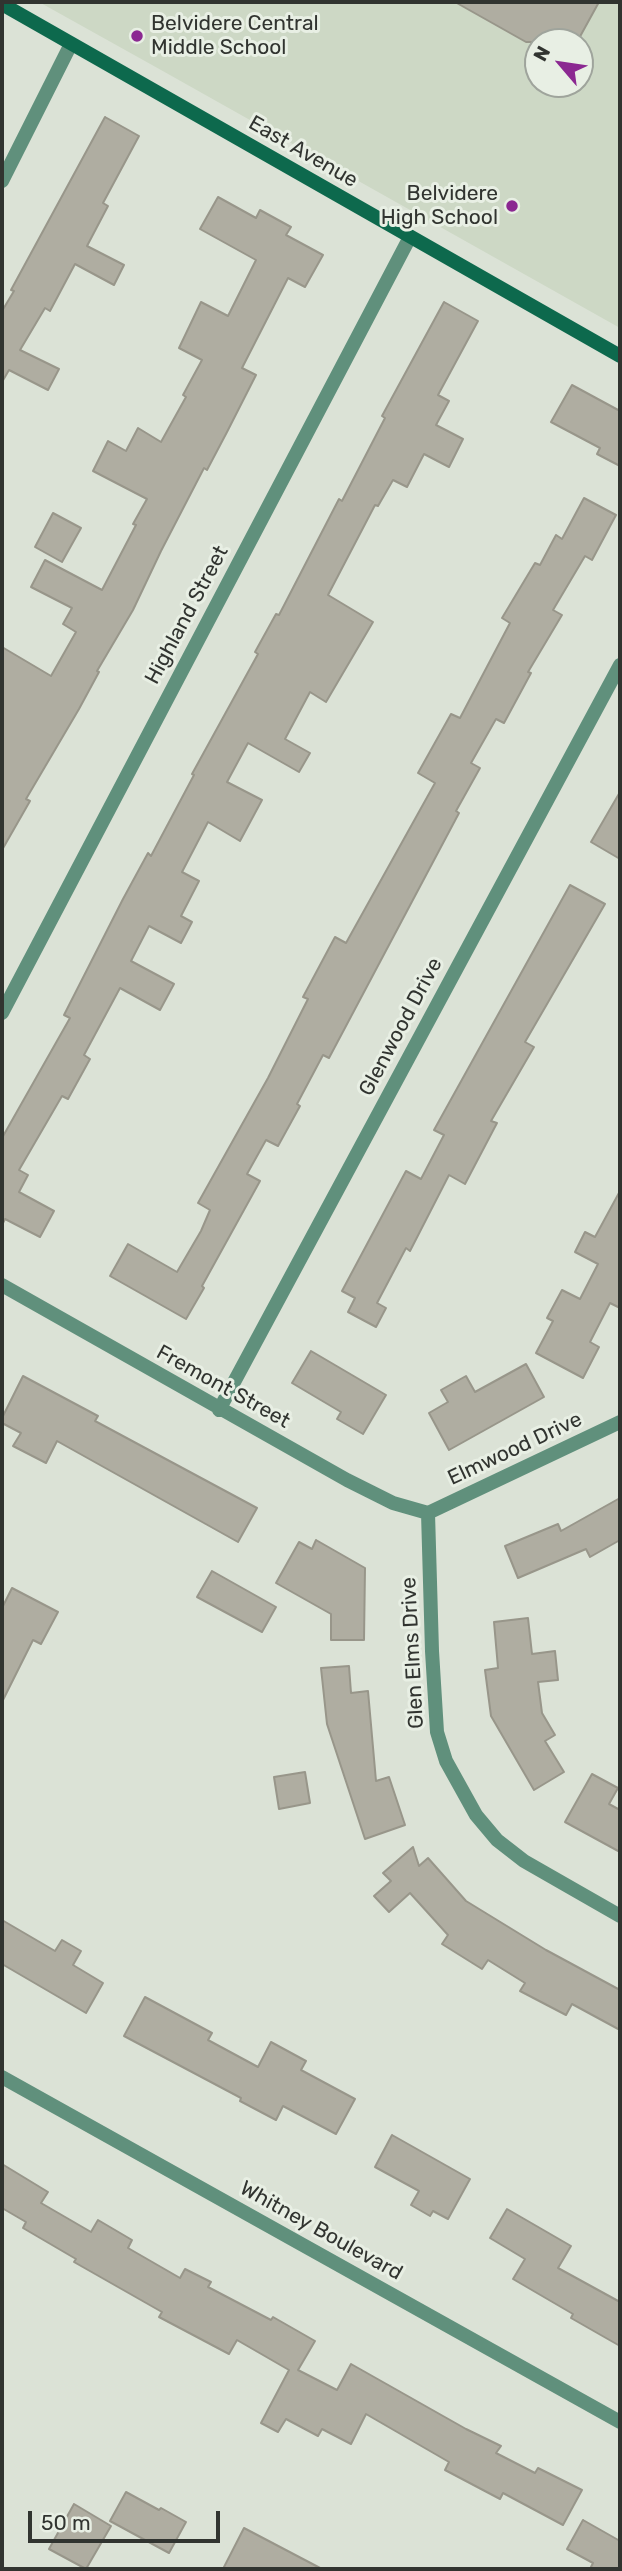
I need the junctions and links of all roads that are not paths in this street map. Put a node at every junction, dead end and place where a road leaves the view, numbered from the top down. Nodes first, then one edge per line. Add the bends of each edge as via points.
1 (2, 5) edge
2 (71, 44) junction
3 (2, 181) edge
4 (410, 237) junction
5 (620, 356) edge
6 (620, 665) edge
7 (2, 1013) edge
8 (2, 1285) edge
9 (219, 1410) junction
10 (620, 1422) edge
11 (428, 1513) junction
12 (620, 1916) edge
13 (2, 2077) edge
14 (620, 2422) edge

1 - 2 street, East Avenue
2 - 3 street
2 - 4 street, East Avenue
4 - 5 street, East Avenue
4 - 7 street, Highland Street
6 - 9 street, Glenwood Drive
8 - 9 street, Fremont Street
9 - 11 street, Fremont Street via 393,1503
10 - 11 street, Elmwood Drive
11 - 12 street, Glen Elms Drive via 437,1732 446,1761 476,1815 497,1840 524,1861
13 - 14 street, Whitney Boulevard

